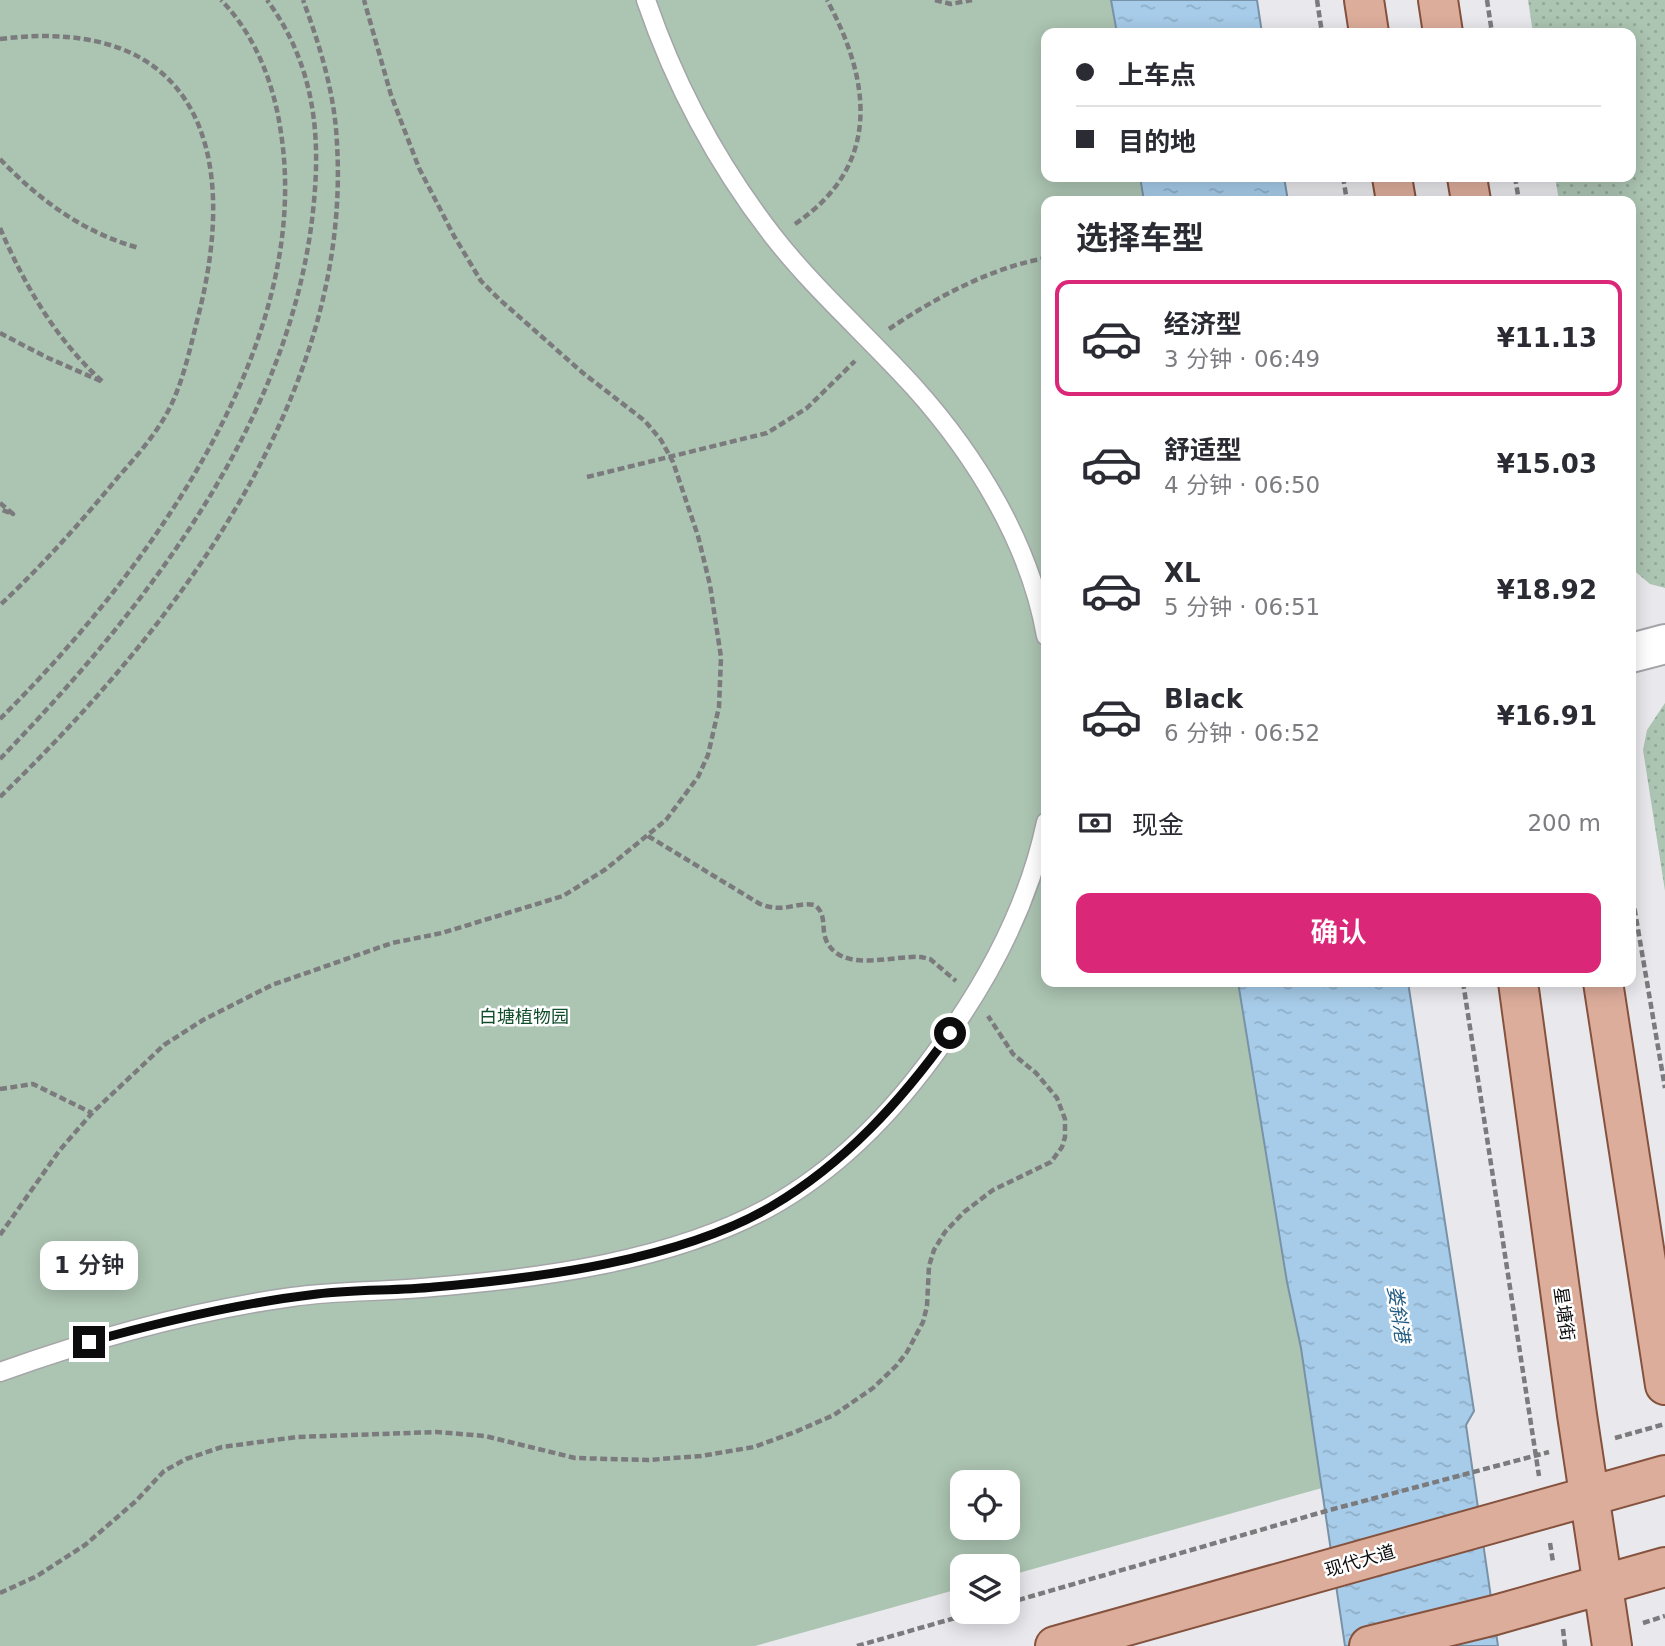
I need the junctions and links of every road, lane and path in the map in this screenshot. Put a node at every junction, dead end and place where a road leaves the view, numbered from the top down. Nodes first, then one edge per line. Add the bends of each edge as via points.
1 (221, 0) edge
2 (267, 0) edge
3 (303, 0) edge
4 (364, 0) edge
5 (646, 0) edge
6 (827, 0) edge
7 (935, 0) edge
8 (972, 0) edge
9 (1317, 0) edge
10 (1364, 0) edge
11 (1438, 0) edge
12 (1487, 0) edge
13 (1321, 28) edge
14 (1368, 28) edge
15 (1442, 28) edge
16 (1491, 28) edge
17 (0, 39) edge
18 (0, 159) edge
19 (0, 228) edge
20 (773, 236) junction
21 (139, 247) dead end
22 (1041, 259) edge
23 (0, 333) edge
24 (872, 344) junction
25 (670, 457) junction
26 (587, 477) dead end
27 (0, 503) edge
28 (0, 509) edge
29 (0, 605) edge
30 (1041, 617) edge
31 (1665, 643) edge
32 (1636, 652) edge
33 (0, 719) edge
34 (0, 759) edge
35 (0, 797) edge
36 (1041, 840) edge
37 (1636, 917) edge
38 (1464, 987) edge
39 (1519, 987) edge
40 (1604, 987) edge
41 (1665, 1088) edge
42 (0, 1089) edge
43 (92, 1113) junction
44 (0, 1235) edge
45 (0, 1372) edge
46 (1665, 1385) edge
47 (1475, 1473) dead end
48 (1665, 1475) edge
49 (1589, 1496) junction
50 (1544, 1508) junction
51 (1665, 1567) edge
52 (1604, 1584) junction
53 (1559, 1597) junction
54 (1020, 1600) edge
55 (950, 1619) edge
56 (857, 1646) edge
57 (1055, 1646) edge
58 (1369, 1646) edge
59 (1565, 1646) edge
60 (1612, 1646) edge

1 - 33 path via 251,39 267,73 284,148 286,187 277,267 267,307 238,388 173,509 88,624
2 - 34 path via 302,61 316,148 307,254 282,346 234,452 159,574 50,708
3 - 35 path via 330,88 338,202 331,267 314,336 286,411 245,491 192,576 123,666
4 - 25 path via 414,156 481,281 583,373 645,421
5 - 20 lane via 704,132
6 - 20 path via 858,85 855,151 829,198
7 - 8 path via 951,4
9 - 13 path
10 - 14 main road
11 - 15 main road
12 - 16 path
17 - 29 path via 74,37 116,46 148,62 173,83 192,108 204,137 214,202 202,302 167,414 96,505
18 - 21 path via 68,217
19 - 23 path via 50,322 103,383
20 - 24 lane
22 - 24 path via 949,292
24 - 25 path via 822,396 778,428
24 - 30 lane via 914,387 987,485 1031,579
25 - 26 path
25 - 43 path via 691,511 710,584 721,682 708,755 698,777 666,820 606,869 563,896 442,933 392,943 250,995 164,1045
27 - 28 path via 13,514
31 - 32 street
36 - 45 lane via 1008,938 946,1040 863,1136 820,1174 770,1207 704,1236 611,1262 491,1282 321,1293 223,1308 101,1339
37 - 41 path
38 - 50 path
39 - 49 main road, 星塘街
40 - 46 main road
42 - 43 path via 33,1084
43 - 44 path via 59,1150
47 - 54 path
48 - 49 main road, 现代大道
49 - 50 main road, 现代大道
49 - 52 main road, 星塘街
50 - 53 path
50 - 57 main road, 现代大道
51 - 52 main road
52 - 53 main road
52 - 60 main road, 星塘街
53 - 58 main road
53 - 59 path
55 - 56 path

